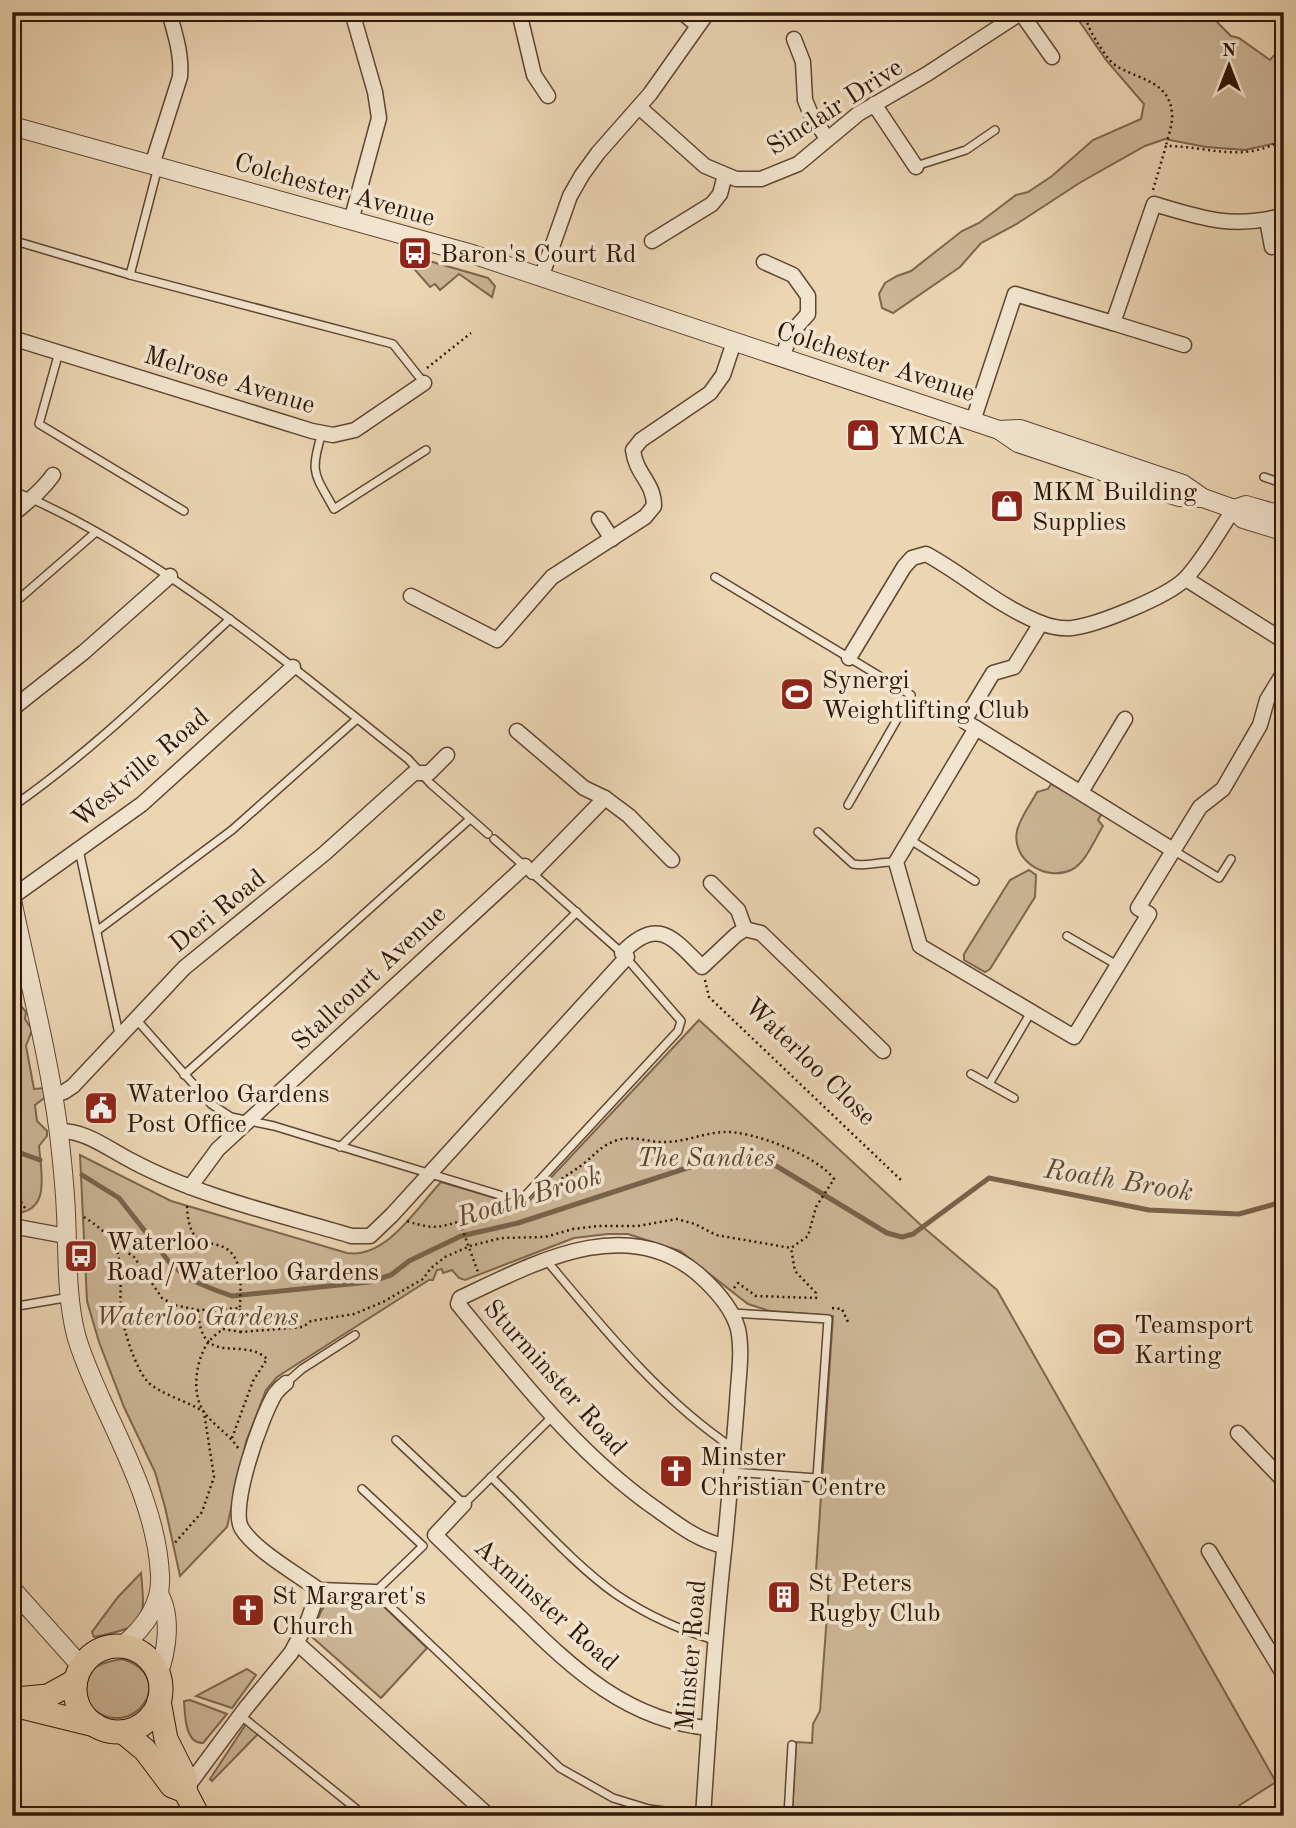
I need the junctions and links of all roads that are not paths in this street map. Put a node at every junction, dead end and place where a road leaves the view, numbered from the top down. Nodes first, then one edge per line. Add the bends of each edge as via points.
1 (169, 12) edge
2 (352, 12) edge
3 (519, 12) edge
4 (682, 12) edge
5 (708, 12) edge
6 (1022, 13) edge
7 (697, 25) junction
8 (794, 39) dead end
9 (1052, 57) dead end
10 (548, 96) dead end
11 (874, 104) junction
12 (639, 107) junction
13 (12, 126) edge
14 (995, 130) dead end
15 (827, 138) junction
16 (155, 166) junction
17 (915, 167) joint
18 (725, 175) junction
19 (351, 221) junction
20 (12, 240) edge
21 (652, 241) dead end
22 (1272, 247) dead end
23 (764, 262) dead end
24 (130, 275) junction
25 (541, 278) junction
26 (1113, 323) junction
27 (12, 338) edge
28 (734, 342) junction
29 (1184, 345) dead end
30 (59, 352) junction
31 (782, 358) junction
32 (421, 379) joint
33 (972, 421) junction
34 (321, 433) junction
35 (426, 450) dead end
36 (53, 475) dead end
37 (1264, 477) dead end
38 (1284, 484) edge
39 (12, 490) edge
40 (30, 498) junction
41 (1234, 509) junction
42 (184, 511) dead end
43 (12, 515) edge
44 (1284, 516) edge
45 (599, 519) dead end
46 (1284, 528) edge
47 (96, 532) junction
48 (612, 539) junction
49 (170, 576) junction
50 (715, 577) dead end
51 (1186, 579) junction
52 (411, 596) dead end
53 (12, 605) edge
54 (230, 619) junction
55 (1041, 623) junction
56 (1284, 641) edge
57 (849, 658) junction
58 (293, 667) junction
59 (1284, 672) edge
60 (12, 709) edge
61 (357, 719) junction
62 (1125, 719) dead end
63 (976, 728) junction
64 (517, 731) dead end
65 (447, 755) dead end
66 (421, 773) junction
67 (1081, 792) junction
68 (605, 798) junction
69 (848, 805) dead end
70 (12, 807) edge
71 (470, 819) junction
72 (818, 832) dead end
73 (909, 839) junction
74 (79, 850) junction
75 (1173, 850) junction
76 (1231, 859) dead end
77 (673, 860) dead end
78 (895, 862) junction
79 (529, 869) junction
80 (975, 881) dead end
81 (711, 883) dead end
82 (12, 898) edge
83 (577, 912) junction
84 (745, 929) junction
85 (98, 930) junction
86 (1067, 936) dead end
87 (625, 955) junction
88 (1117, 965) junction
89 (1031, 1012) junction
90 (135, 1018) junction
91 (119, 1034) junction
92 (883, 1051) dead end
93 (971, 1074) dead end
94 (184, 1075) junction
95 (989, 1084) junction
96 (52, 1095) junction
97 (1014, 1098) dead end
98 (248, 1121) junction
99 (59, 1135) junction
100 (340, 1147) junction
101 (429, 1174) junction
102 (190, 1187) junction
103 (12, 1226) edge
104 (66, 1236) junction
105 (547, 1261) junction
106 (70, 1297) junction
107 (12, 1307) edge
108 (732, 1313) junction
109 (355, 1335) dead end
110 (286, 1383) joint
111 (552, 1417) junction
112 (1238, 1433) dead end
113 (396, 1440) dead end
114 (733, 1448) junction
115 (732, 1472) junction
116 (491, 1477) junction
117 (1284, 1481) edge
118 (362, 1489) dead end
119 (464, 1504) junction
120 (435, 1535) junction
121 (423, 1546) junction
122 (724, 1546) junction
123 (1209, 1551) dead end
124 (12, 1589) edge
125 (318, 1590) junction
126 (374, 1592) junction
127 (159, 1594) junction
128 (714, 1640) junction
129 (297, 1643) junction
130 (122, 1646) junction
131 (78, 1674) junction
132 (159, 1675) junction
133 (1284, 1675) edge
134 (12, 1700) edge
135 (159, 1701) junction
136 (240, 1714) junction
137 (94, 1726) junction
138 (709, 1728) junction
139 (122, 1732) junction
140 (792, 1745) dead end
141 (185, 1791) junction
142 (198, 1816) edge
143 (365, 1816) edge
144 (489, 1816) edge
145 (703, 1816) edge
146 (788, 1816) edge

1 - 16 street via 179,50 180,77
2 - 19 street via 379,118
3 - 10 street via 534,75
4 - 7 street
5 - 7 street
6 - 9 street, Sinclair Drive
6 - 11 street, Sinclair Drive
7 - 12 street
8 - 15 street via 803,62 808,109
11 - 15 street, Sinclair Drive
11 - 17 street
12 - 18 street, Sinclair Drive via 696,159
12 - 25 street via 598,153 570,196
13 - 16 street, Colchester Avenue
14 - 17 lane via 966,150
15 - 18 street, Sinclair Drive via 798,164 773,176 749,181
16 - 19 street, Colchester Avenue
16 - 24 lane
18 - 21 street via 712,204
19 - 25 street, Colchester Avenue
20 - 24 lane
22 - 26 street via 1274,218 1256,223 1210,221 1154,204
23 - 31 street via 793,275 808,296 808,314 790,333
24 - 32 lane via 393,344
25 - 28 street, Colchester Avenue
26 - 29 street
26 - 33 street via 1015,294
27 - 30 street, Melrose Avenue
28 - 31 street, Colchester Avenue
28 - 48 street via 717,385 633,450 635,465 654,494 654,506
30 - 34 street, Melrose Avenue
30 - 42 lane via 39,424
31 - 33 street, Colchester Avenue
32 - 34 street, Melrose Avenue via 355,430
33 - 41 street, Colchester Avenue via 999,430 1018,443 1179,497 1203,498
34 - 35 lane via 314,473 334,509
36 - 40 street via 43,490
37 - 38 lane
39 - 40 lane
40 - 43 street
40 - 47 lane
41 - 44 street, Colchester Avenue via 1247,505
41 - 46 street, Colchester Avenue via 1243,519
41 - 51 street
45 - 48 street
47 - 49 lane
47 - 53 lane
48 - 52 street via 552,578 498,640
49 - 54 lane
49 - 60 street
50 - 57 lane
51 - 55 street via 1151,600 1087,625 1054,628
51 - 56 street
54 - 58 lane
54 - 70 lane via 102,737
55 - 57 street via 926,554 912,558 904,567
55 - 63 street via 1014,667 993,673 964,721
57 - 69 lane via 911,695
58 - 61 lane
58 - 74 street, Westville Road via 170,780
59 - 75 street via 1223,789 1200,807
61 - 66 lane
61 - 85 lane via 232,830
62 - 67 street
63 - 67 street
63 - 73 street
64 - 68 street via 584,788
65 - 66 street, Deri Road via 429,773
66 - 71 lane
66 - 90 street, Deri Road via 414,773 184,968
67 - 75 street
68 - 77 street
68 - 79 street, Stallcourt Avenue
71 - 79 lane
71 - 94 lane
72 - 78 lane via 853,864
73 - 78 street
73 - 80 lane
74 - 82 street, Westville Road
74 - 85 lane
75 - 76 lane via 1219,878
75 - 88 street via 1138,908 1149,914
78 - 89 street via 920,946
79 - 83 lane
79 - 98 street, Stallcourt Avenue
81 - 84 street via 738,910
82 - 96 street
83 - 87 lane
83 - 100 lane
84 - 87 street via 702,967 673,940 658,933 640,936
84 - 92 street via 761,933
85 - 91 lane
86 - 88 lane
87 - 101 street
87 - 101 lane via 681,1021 678,1031 525,1196 516,1200
88 - 89 street via 1074,1037
89 - 95 lane
90 - 91 street, Deri Road
90 - 94 lane
91 - 96 street, Deri Road via 73,1086
93 - 95 lane
94 - 98 lane via 211,1104
95 - 97 lane
96 - 99 street
98 - 100 lane
98 - 102 street, Stallcourt Avenue via 218,1149
99 - 102 street via 79,1132
99 - 104 street
100 - 101 lane
101 - 102 street via 370,1236 352,1236
103 - 104 street
104 - 106 street
105 - 108 street via 596,1245 653,1250 691,1268
105 - 111 street, Sturminster Road via 460,1298 458,1304
105 - 114 lane via 670,1398
106 - 107 lane
106 - 127 street via 86,1363 144,1501 158,1561
108 - 114 street, Minster Road via 740,1353
108 - 115 lane via 828,1320 817,1478
109 - 110 lane
110 - 125 street via 276,1392 251,1453 238,1516 243,1531
111 - 116 lane
111 - 122 street, Sturminster Road via 627,1489 687,1531
112 - 117 street
113 - 119 lane
114 - 115 street, Minster Road
115 - 122 street, Minster Road
116 - 119 lane
116 - 128 lane via 615,1593 641,1610
118 - 121 lane
119 - 120 street, Axminster Road
120 - 121 street, Axminster Road
120 - 138 street, Axminster Road via 591,1682 664,1720
121 - 126 lane
122 - 128 street, Minster Road
123 - 133 street
124 - 131 street
125 - 126 street
125 - 129 street
126 - 145 lane via 560,1768 613,1798 649,1809
127 - 130 street via 142,1630
127 - 132 street via 165,1604 167,1653
128 - 138 street, Minster Road
129 - 136 street
129 - 144 street
130 - 131 main road via 97,1652
130 - 132 main road via 145,1655
131 - 134 main road via 48,1696
131 - 137 main road via 78,1705
132 - 135 main road
134 - 137 main road via 22,1707
135 - 139 main road via 144,1723
135 - 141 main road via 166,1739 186,1780
136 - 141 street
136 - 143 lane
137 - 139 main road
138 - 145 street, Minster Road
139 - 141 main road via 145,1750 172,1786
140 - 146 lane
141 - 142 main road

